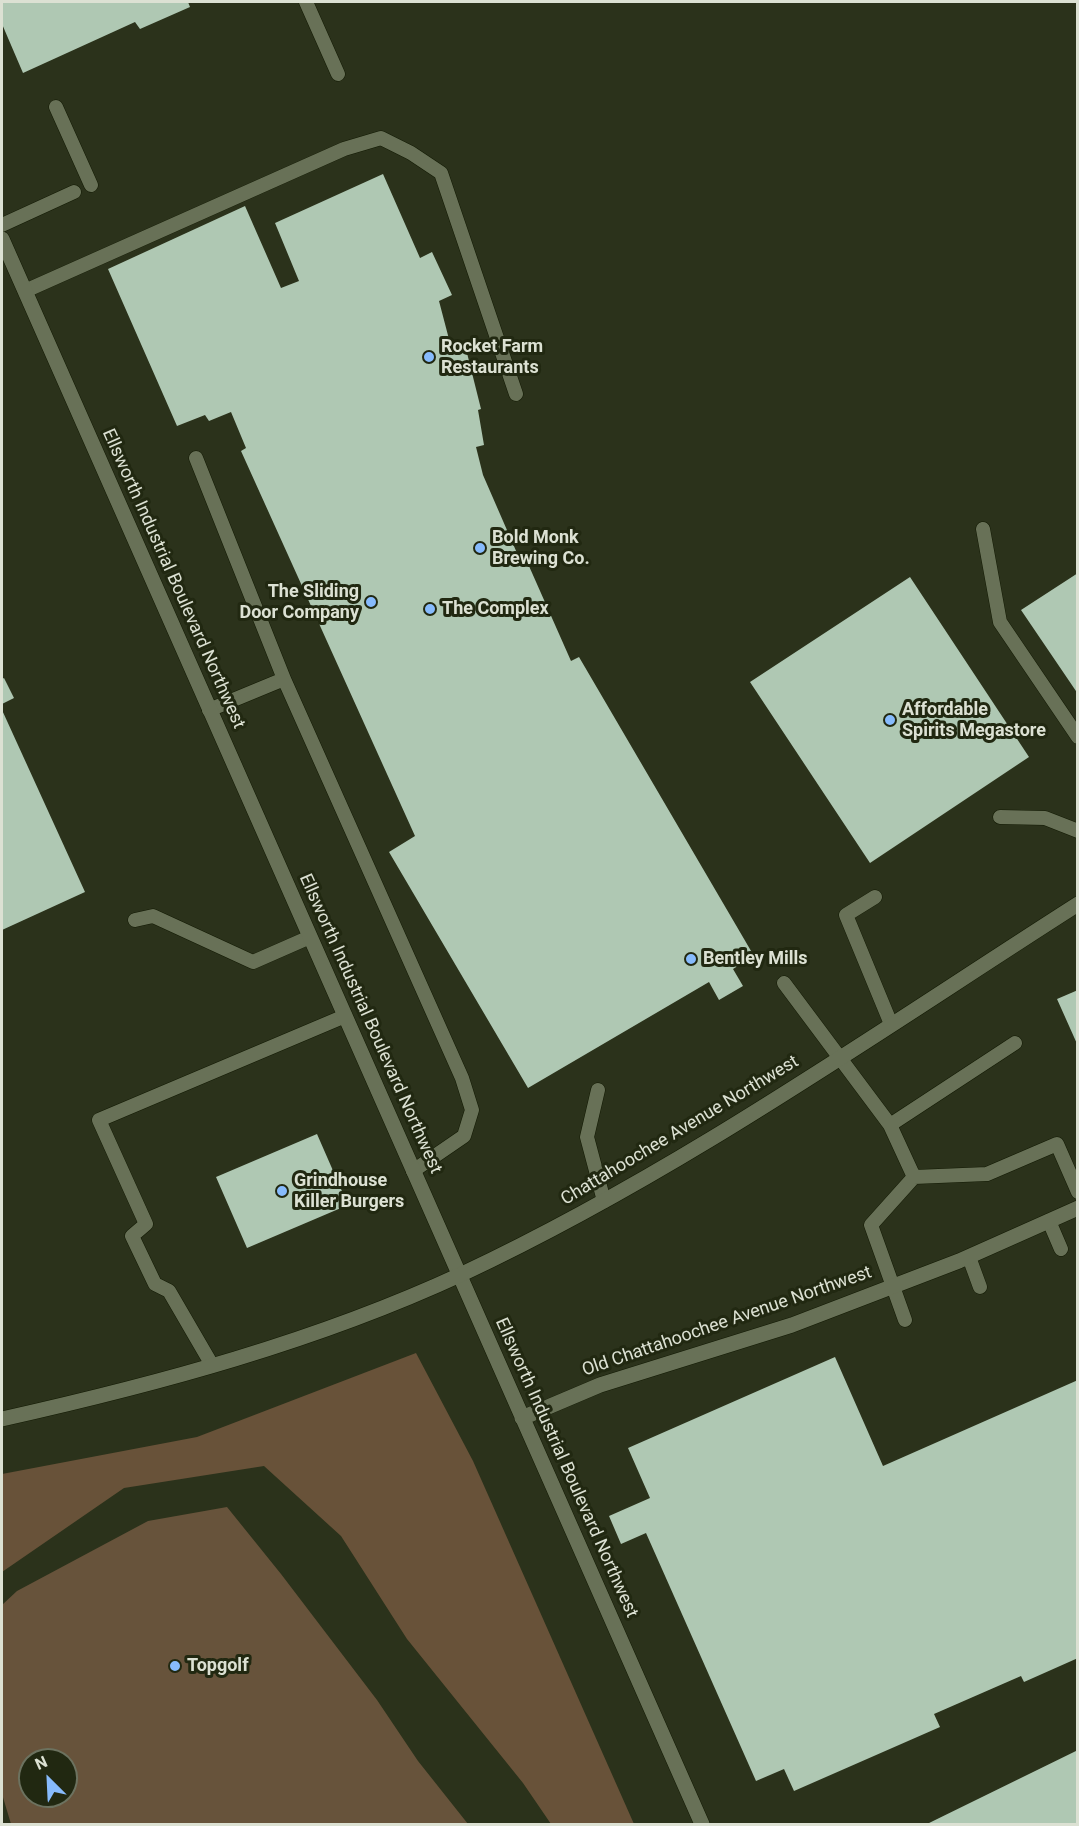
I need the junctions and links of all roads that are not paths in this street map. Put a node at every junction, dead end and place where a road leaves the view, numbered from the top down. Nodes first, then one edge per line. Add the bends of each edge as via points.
1 (306, 2) edge
2 (338, 74) dead end
3 (56, 107) dead end
4 (91, 185) dead end
5 (74, 192) dead end
6 (2, 225) edge
7 (2, 239) edge
8 (25, 291) junction
9 (516, 394) dead end
10 (196, 458) dead end
11 (982, 529) dead end
12 (284, 679) junction
13 (209, 710) junction
14 (1077, 737) edge
15 (1000, 817) dead end
16 (1077, 831) edge
17 (875, 897) dead end
18 (1077, 904) edge
19 (135, 920) dead end
20 (310, 937) junction
21 (784, 983) dead end
22 (345, 1016) junction
23 (891, 1023) junction
24 (1015, 1043) dead end
25 (840, 1056) junction
26 (598, 1090) dead end
27 (890, 1125) junction
28 (413, 1171) junction
29 (914, 1177) junction
30 (1077, 1191) edge
31 (604, 1201) junction
32 (1077, 1208) edge
33 (1049, 1221) junction
34 (1061, 1249) dead end
35 (969, 1257) junction
36 (459, 1275) junction
37 (892, 1286) junction
38 (980, 1287) dead end
39 (905, 1320) dead end
40 (212, 1365) junction
41 (522, 1418) junction
42 (2, 1419) edge
43 (702, 1824) edge

1 - 2 lane
3 - 4 lane
5 - 6 lane
7 - 8 street, Ellsworth Industrial Boulevard Northwest
8 - 9 lane via 344,149 381,138 441,173
8 - 13 street, Ellsworth Industrial Boulevard Northwest
10 - 12 lane
11 - 14 lane via 1000,622
12 - 13 lane
12 - 28 lane via 462,1078 472,1110 464,1136
13 - 20 street, Ellsworth Industrial Boulevard Northwest
15 - 16 lane via 1045,818
17 - 23 lane via 846,915
18 - 23 street, Chattahoochee Avenue Northwest
19 - 20 lane via 153,916 252,962
20 - 22 street, Ellsworth Industrial Boulevard Northwest
21 - 25 lane
22 - 28 street, Ellsworth Industrial Boulevard Northwest
22 - 40 lane via 99,1120 146,1224 132,1236 155,1284 169,1291
23 - 25 street, Chattahoochee Avenue Northwest
24 - 27 lane
25 - 27 lane
25 - 31 street, Chattahoochee Avenue Northwest via 677,1160
26 - 31 lane via 587,1137
27 - 29 lane
28 - 36 street, Ellsworth Industrial Boulevard Northwest
29 - 30 lane via 987,1174 1057,1144
29 - 37 lane via 871,1225
31 - 36 street, Chattahoochee Avenue Northwest
32 - 33 street, Old Chattahoochee Avenue Northwest
33 - 34 lane
33 - 35 street, Old Chattahoochee Avenue Northwest
35 - 37 street, Old Chattahoochee Avenue Northwest
35 - 38 lane
36 - 40 street, Chattahoochee Avenue Northwest via 300,1338
36 - 41 street, Ellsworth Industrial Boulevard Northwest
37 - 39 lane
37 - 41 street, Old Chattahoochee Avenue Northwest via 792,1325 600,1385
40 - 42 street, Chattahoochee Avenue Northwest via 135,1389
41 - 43 street, Ellsworth Industrial Boulevard Northwest

